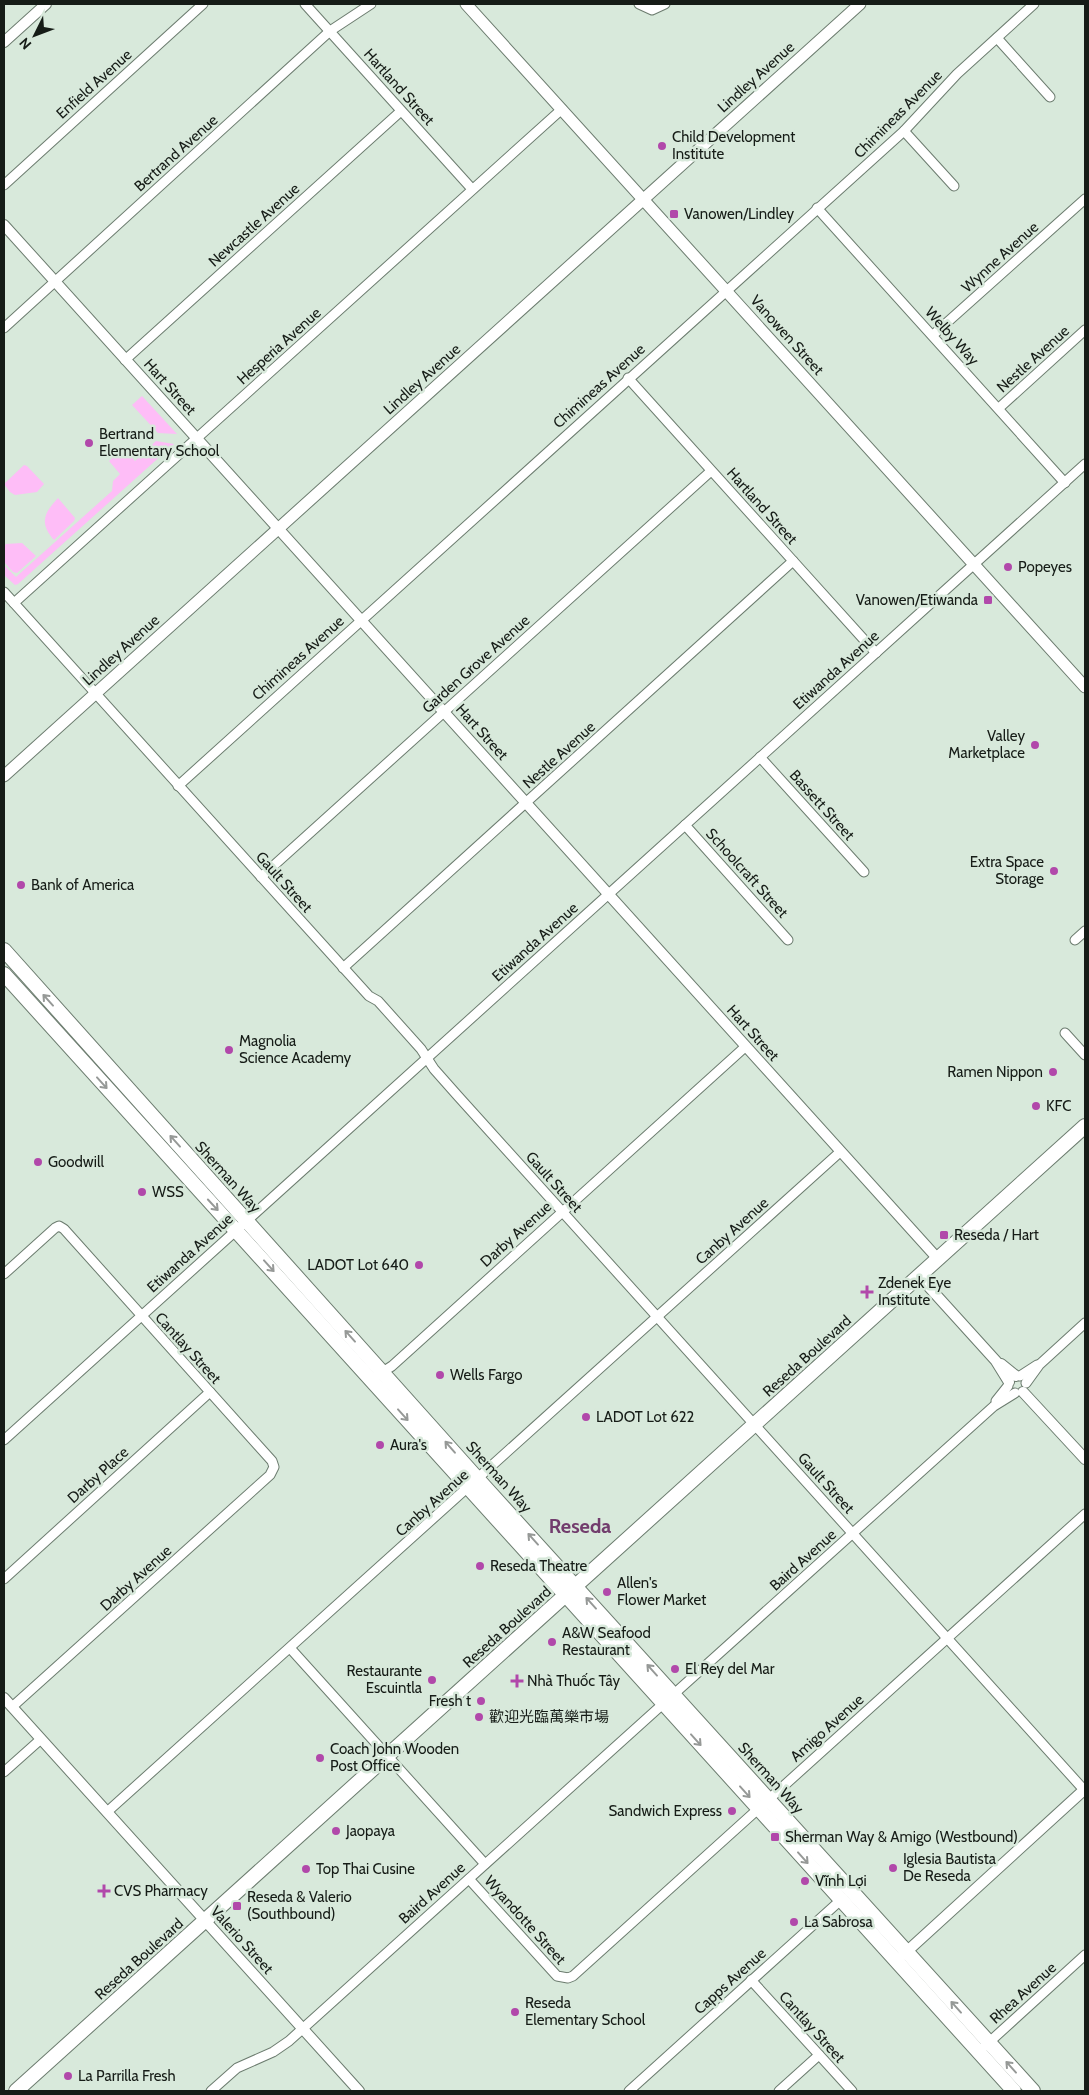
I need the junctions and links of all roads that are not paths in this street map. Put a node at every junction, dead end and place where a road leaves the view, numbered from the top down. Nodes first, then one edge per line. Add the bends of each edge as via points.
1 (46, 4) edge
2 (203, 4) edge
3 (305, 4) edge
4 (371, 4) edge
5 (466, 4) edge
6 (639, 4) edge
7 (666, 4) edge
8 (860, 4) edge
9 (1034, 4) edge
10 (330, 31) junction
11 (997, 38) junction
12 (4, 42) edge
13 (1050, 97) dead end
14 (562, 109) junction
15 (401, 111) junction
16 (904, 131) junction
17 (4, 185) edge
18 (954, 186) dead end
19 (472, 189) junction
20 (643, 199) junction
21 (1085, 199) edge
22 (817, 208) junction
23 (4, 225) edge
24 (55, 282) junction
25 (726, 291) junction
26 (4, 328) edge
27 (1085, 330) edge
28 (933, 335) junction
29 (125, 360) junction
30 (628, 378) junction
31 (999, 408) junction
32 (196, 439) junction
33 (1085, 464) edge
34 (711, 471) junction
35 (1065, 482) junction
36 (278, 529) junction
37 (793, 561) junction
38 (974, 564) junction
39 (4, 592) edge
40 (14, 603) junction
41 (360, 620) junction
42 (876, 652) junction
43 (1085, 687) edge
44 (96, 694) junction
45 (444, 712) junction
46 (760, 757) junction
47 (4, 776) edge
48 (178, 786) junction
49 (526, 803) junction
50 (685, 825) junction
51 (864, 872) dead end
52 (261, 877) junction
53 (608, 894) junction
54 (1085, 931) edge
55 (788, 940) dead end
56 (1075, 940) dead end
57 (4, 950) edge
58 (343, 968) junction
59 (4, 974) edge
60 (1065, 1033) dead end
61 (745, 1047) junction
62 (1085, 1056) edge
63 (426, 1059) junction
64 (1085, 1126) edge
65 (840, 1152) junction
66 (562, 1212) junction
67 (241, 1226) junction
68 (938, 1259) junction
69 (4, 1274) edge
70 (919, 1276) junction
71 (141, 1316) junction
72 (657, 1317) junction
73 (1085, 1324) edge
74 (1039, 1365) junction
75 (376, 1376) junction
76 (1013, 1380) junction
77 (1021, 1390) junction
78 (210, 1392) junction
79 (994, 1406) junction
80 (755, 1425) junction
81 (4, 1440) edge
82 (1085, 1459) edge
83 (274, 1467) joint
84 (474, 1483) junction
85 (1085, 1514) edge
86 (852, 1533) junction
87 (4, 1579) edge
88 (571, 1591) junction
89 (948, 1638) junction
90 (290, 1648) junction
91 (4, 1698) edge
92 (669, 1699) junction
93 (12, 1707) junction
94 (41, 1739) junction
95 (388, 1757) junction
96 (4, 1772) edge
97 (1085, 1790) edge
98 (764, 1804) junction
99 (107, 1812) junction
100 (485, 1864) junction
101 (470, 1878) junction
102 (846, 1896) junction
103 (205, 1921) junction
104 (1085, 1955) edge
105 (901, 1956) junction
106 (562, 1978) joint
107 (751, 1980) junction
108 (302, 2030) junction
109 (984, 2048) junction
110 (819, 2056) junction
111 (21, 2090) edge
112 (211, 2091) edge
113 (359, 2091) edge
114 (628, 2091) edge
115 (779, 2091) edge
116 (852, 2091) edge
117 (1014, 2091) edge
118 (1033, 2091) edge

1 - 12 street
2 - 17 street, Enfield Avenue
3 - 10 street, Hartland Street
4 - 10 street, Bertrand Avenue
5 - 14 main road, Vanowen Street
6 - 7 street via 652,10
8 - 20 main road, Lindley Avenue
9 - 11 street, Chimineas Avenue
10 - 15 street, Hartland Street
10 - 24 street, Bertrand Avenue
11 - 13 street
11 - 16 street, Chimineas Avenue via 957,74
14 - 19 street, Hesperia Avenue
14 - 20 main road, Vanowen Street
15 - 19 street, Hartland Street
15 - 29 street, Newcastle Avenue
16 - 18 street
16 - 22 street, Chimineas Avenue
19 - 32 street, Hesperia Avenue
20 - 25 main road, Vanowen Street
20 - 36 main road, Lindley Avenue
21 - 28 street, Wynne Avenue
22 - 25 street, Chimineas Avenue
22 - 28 street, Welby Way
23 - 24 street, Hart Street
24 - 26 street, Bertrand Avenue
24 - 29 street, Hart Street
25 - 30 street, Chimineas Avenue
25 - 38 main road, Vanowen Street
27 - 31 street, Nestle Avenue
28 - 31 street, Welby Way
29 - 32 street, Hart Street
30 - 34 street, Hartland Street
30 - 41 street, Chimineas Avenue
31 - 35 street, Welby Way
32 - 36 street, Hart Street
32 - 40 street, Hesperia Avenue
33 - 35 street, Etiwanda Avenue
34 - 37 street, Hartland Street
34 - 45 street, Garden Grove Avenue
35 - 38 street, Etiwanda Avenue
36 - 41 street, Hart Street
36 - 44 main road, Lindley Avenue
37 - 42 street, Hartland Street
37 - 49 street, Nestle Avenue
38 - 42 street, Etiwanda Avenue
38 - 43 main road, Vanowen Street
39 - 40 street, Gault Street
40 - 44 street, Gault Street
41 - 45 street, Hart Street
41 - 48 street, Chimineas Avenue
42 - 46 street, Etiwanda Avenue
44 - 47 main road, Lindley Avenue
44 - 48 street, Gault Street
45 - 49 street, Hart Street
45 - 52 street, Garden Grove Avenue
46 - 50 street, Etiwanda Avenue
46 - 51 street, Bassett Street
48 - 52 street, Gault Street
49 - 53 street, Hart Street
49 - 58 street, Nestle Avenue
50 - 53 street, Etiwanda Avenue
50 - 55 street, Schoolcraft Street
52 - 58 street, Gault Street
53 - 61 street, Hart Street
53 - 63 street, Etiwanda Avenue
54 - 56 street
67 -> 57 main road, Sherman Way
58 - 63 street, Gault Street via 369,996 378,1001 421,1049
59 -> 67 main road, Sherman Way
60 - 62 street
61 - 65 street, Hart Street
61 - 66 street, Darby Avenue
63 - 66 street, Gault Street
63 - 67 street, Etiwanda Avenue
64 - 68 main road, Reseda Boulevard
65 - 68 street, Hart Street
65 - 72 street, Canby Avenue
66 - 72 street, Gault Street
66 - 75 street, Darby Avenue
67 - 71 street, Etiwanda Avenue
67 - 75 main road, Sherman Way
68 - 70 main road, Reseda Boulevard
69 - 71 street, Cantlay Street via 59,1226
70 - 76 street
70 - 80 main road, Reseda Boulevard
71 - 78 street, Cantlay Street
71 - 81 street, Etiwanda Avenue
72 - 80 street, Gault Street
72 - 84 street, Canby Avenue
73 - 74 street, Baird Avenue
74 - 76 street, Baird Avenue
74 - 77 street, Baird Avenue
75 - 84 main road, Sherman Way
76 - 77 street
76 - 77 street
76 - 79 street, Baird Avenue
77 - 79 street, Baird Avenue
77 - 82 street
78 - 83 street, Cantlay Street
78 - 87 street, Darby Place
79 - 86 street, Baird Avenue
80 - 86 street, Gault Street
80 - 88 main road, Reseda Boulevard
83 - 93 street, Darby Avenue via 270,1475
84 - 88 main road, Sherman Way
84 - 90 street, Canby Avenue
85 - 89 street, Amigo Avenue
86 - 89 street, Gault Street
86 - 92 street, Baird Avenue
88 - 92 main road, Sherman Way
88 - 95 main road, Reseda Boulevard
89 - 97 street, Gault Street
89 - 98 street, Amigo Avenue
90 - 95 street, Wyandotte Street
90 - 99 street, Canby Avenue
91 - 93 street, Valerio Street
92 - 98 main road, Sherman Way
92 - 100 street, Baird Avenue
93 - 94 street, Valerio Street
94 - 96 street
94 - 99 street, Valerio Street
95 - 100 street, Wyandotte Street
95 - 103 main road, Reseda Boulevard
97 - 105 street
98 - 102 main road, Sherman Way
98 - 106 street, Amigo Avenue via 573,1976
99 - 103 street, Valerio Street
100 - 101 street, Baird Avenue
101 - 106 street, Wyandotte Street
101 - 108 street, Baird Avenue
102 - 105 main road, Sherman Way
102 - 107 street, Capps Avenue
103 - 108 street, Valerio Street
103 - 111 main road, Reseda Boulevard
104 - 109 street, Rhea Avenue
105 - 109 main road, Sherman Way
107 - 110 street, Cantlay Street
107 - 114 street, Capps Avenue
108 - 112 street, Baird Avenue via 279,2049 237,2068
108 - 113 street, Valerio Street
109 - 117 main road, Sherman Way
118 -> 109 main road, Sherman Way
110 - 115 street
110 - 116 street, Cantlay Street

